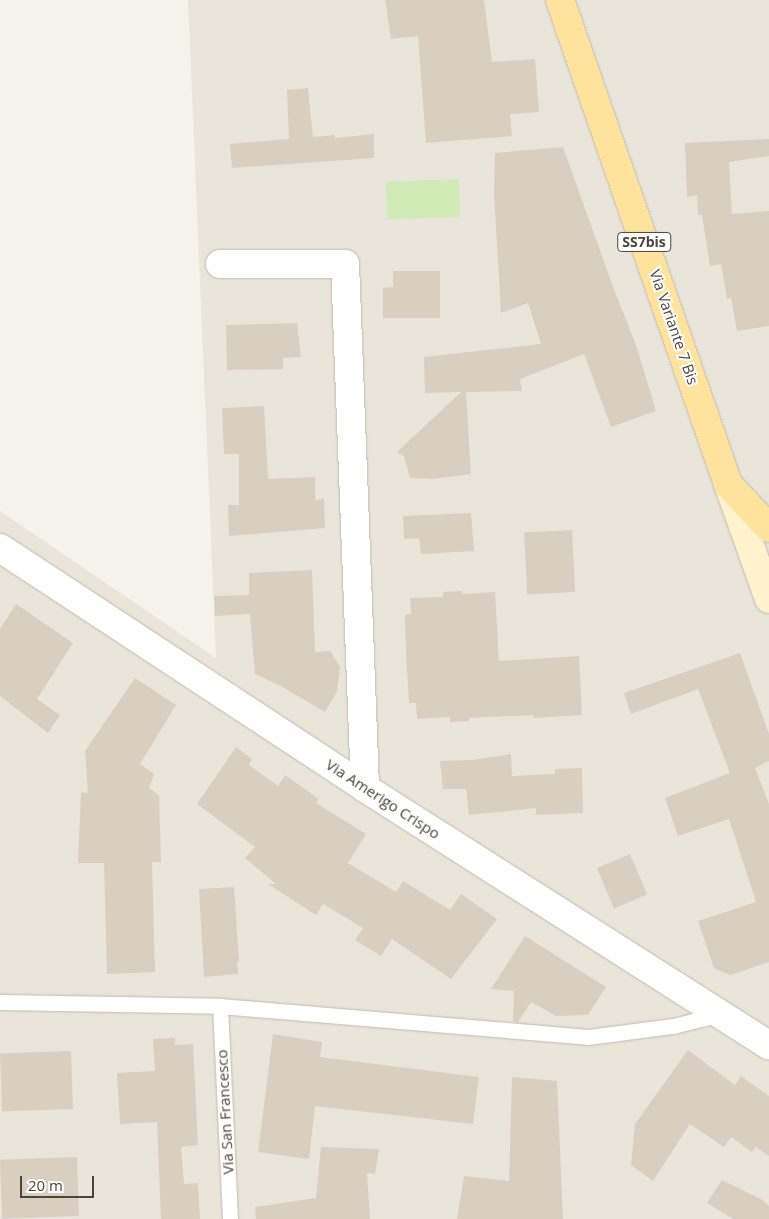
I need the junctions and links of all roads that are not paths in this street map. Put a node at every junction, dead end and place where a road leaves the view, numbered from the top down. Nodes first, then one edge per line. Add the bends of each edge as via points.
1 (560, 0) edge
2 (220, 264) dead end
3 (728, 484) junction
4 (769, 528) edge
5 (0, 548) edge
6 (769, 599) edge
7 (365, 788) junction
8 (0, 1002) edge
9 (220, 1006) junction
10 (720, 1014) junction
11 (769, 1045) edge
12 (230, 1219) edge

1 - 3 main road, Via Variante 7 Bis / SS7bis
2 - 7 street via 345,264
3 - 4 main road, Via Variante 7 Bis / SS7bis
3 - 6 main road
5 - 7 street, Via Amerigo Crispo
7 - 10 street, Via Amerigo Crispo
8 - 9 lane
9 - 10 lane via 588,1037 673,1026
9 - 12 lane, Via San Francesco
10 - 11 street, Via Amerigo Crispo

